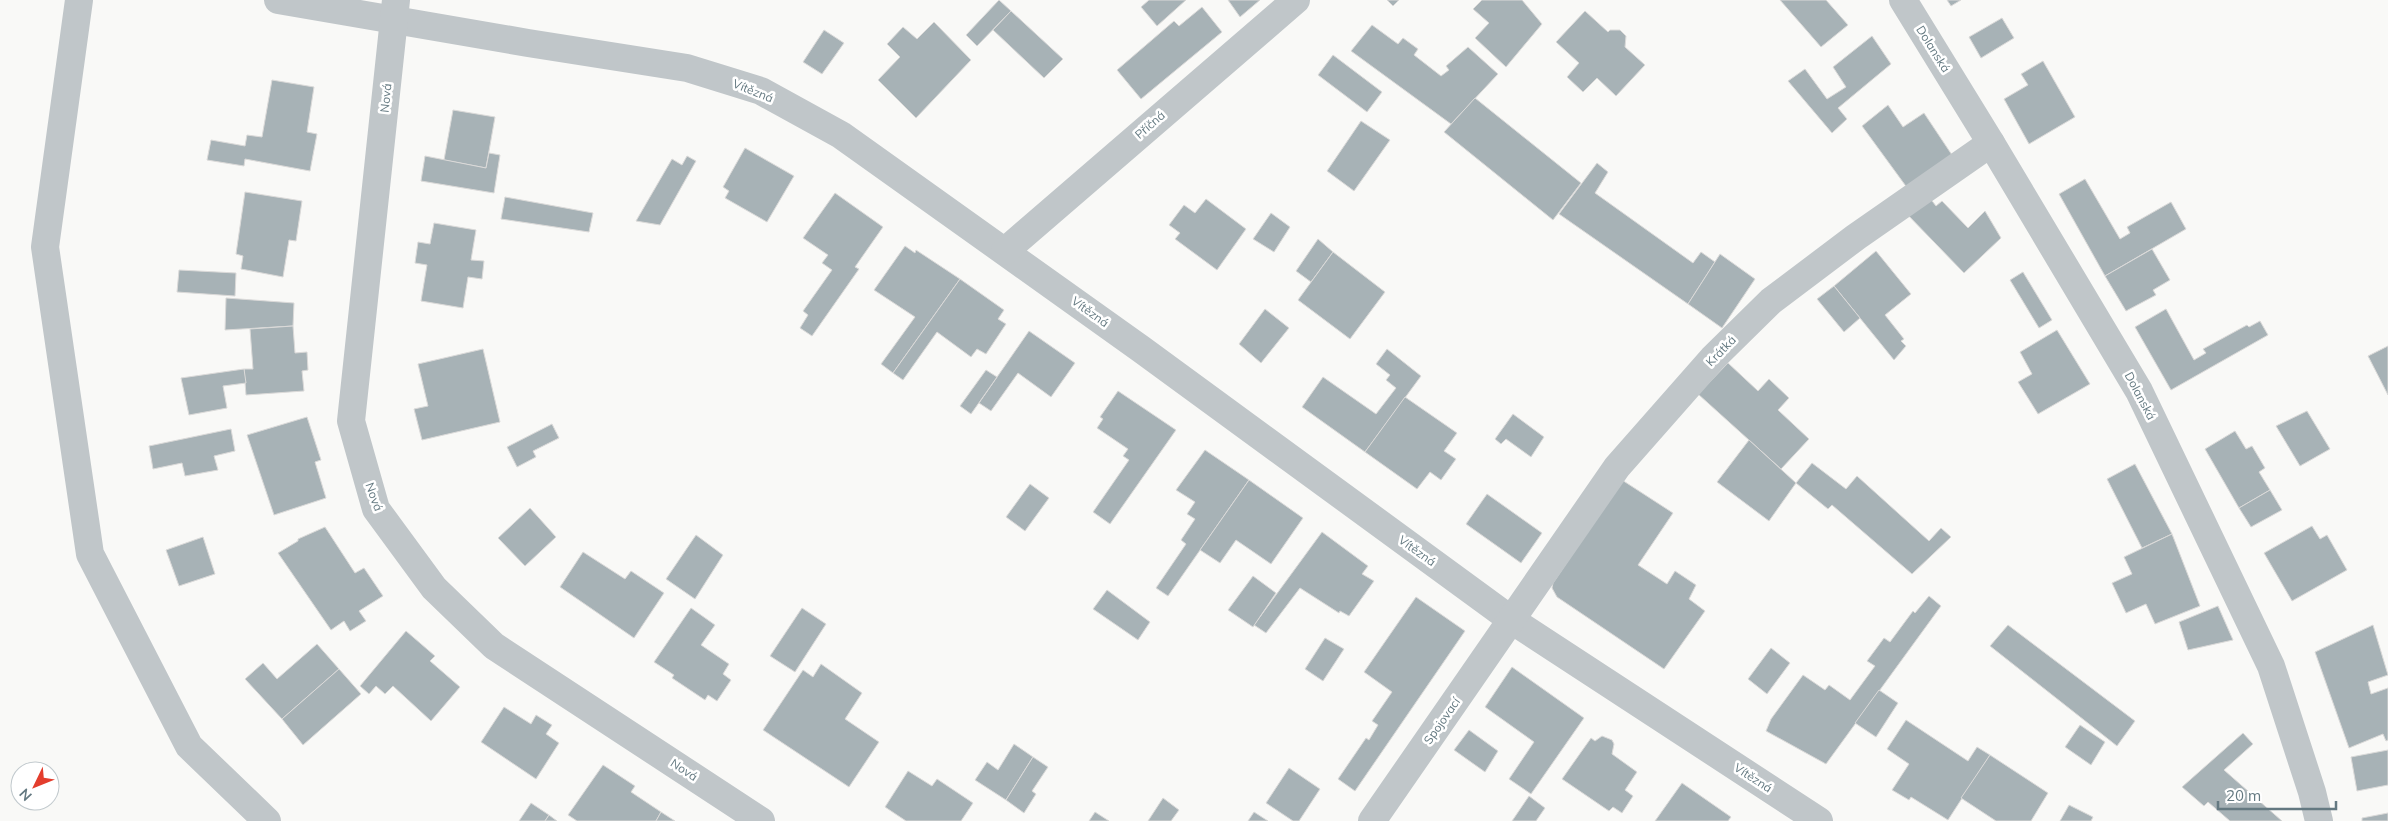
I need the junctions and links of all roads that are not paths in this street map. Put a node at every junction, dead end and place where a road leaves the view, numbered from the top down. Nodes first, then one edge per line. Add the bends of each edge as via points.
1 (79, 0) edge
2 (278, 0) edge
3 (1296, 0) edge
4 (1903, 0) edge
5 (395, 10) edge
6 (1991, 143) junction
7 (1005, 251) junction
8 (1513, 621) junction
9 (266, 821) edge
10 (761, 821) edge
11 (1372, 821) edge
12 (1819, 821) edge
13 (2319, 821) edge

1 - 9 street via 45,247 90,554 189,746
2 - 5 street, Vítězná
3 - 7 street, Příčná
4 - 6 street, Dolanská
5 - 7 street, Vítězná via 687,68 760,91 841,135
5 - 10 street, Nová via 351,420 376,509 434,588 494,646
6 - 8 street, Krátká via 1856,237 1772,301 1713,358 1617,467
6 - 13 street, Dolanská via 2139,391 2259,639 2274,675
7 - 8 street, Vítězná
8 - 11 street, Spojovací
8 - 12 street, Vítězná

